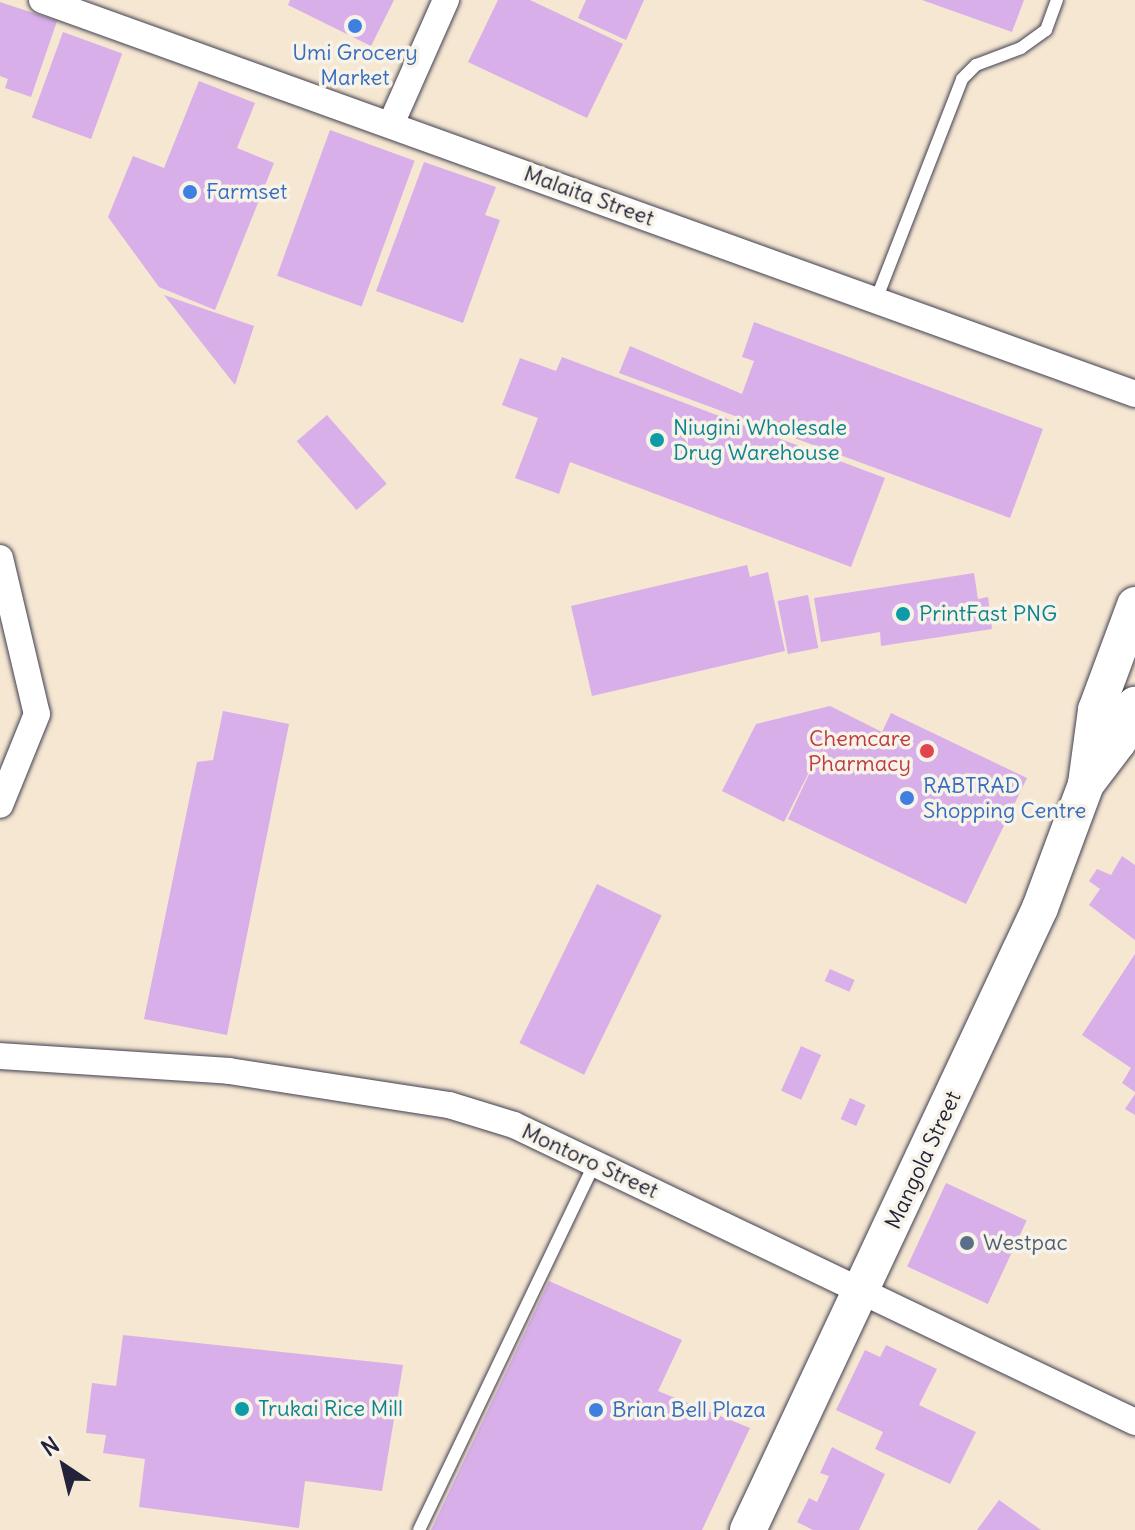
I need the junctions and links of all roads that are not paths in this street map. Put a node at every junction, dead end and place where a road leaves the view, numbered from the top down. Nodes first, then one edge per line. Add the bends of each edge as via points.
1 (42, 0) edge
2 (446, 0) edge
3 (1057, 0) edge
4 (391, 124) junction
5 (876, 300) junction
6 (1135, 394) edge
7 (0, 558) edge
8 (1135, 605) edge
9 (1135, 705) edge
10 (1086, 784) junction
11 (0, 805) edge
12 (0, 1056) edge
13 (595, 1162) junction
14 (860, 1291) junction
15 (1135, 1422) edge
16 (419, 1530) edge
17 (748, 1530) edge

1 - 4 street, Malaita Street
2 - 4 street
3 - 5 lane via 1046,30 1021,48 976,65 962,79
4 - 5 street, Malaita Street
5 - 6 street, Malaita Street
7 - 11 street via 37,714
8 - 10 main road, Mangola Street via 1096,710
9 - 10 main road, Mangola Street via 1118,742
10 - 14 main road, Mangola Street via 1040,908
12 - 13 street, Montoro Street via 229,1071 449,1105 514,1125
13 - 14 street, Montoro Street
13 - 16 lane
14 - 15 street, Montoro Street
14 - 17 main road, Mangola Street

